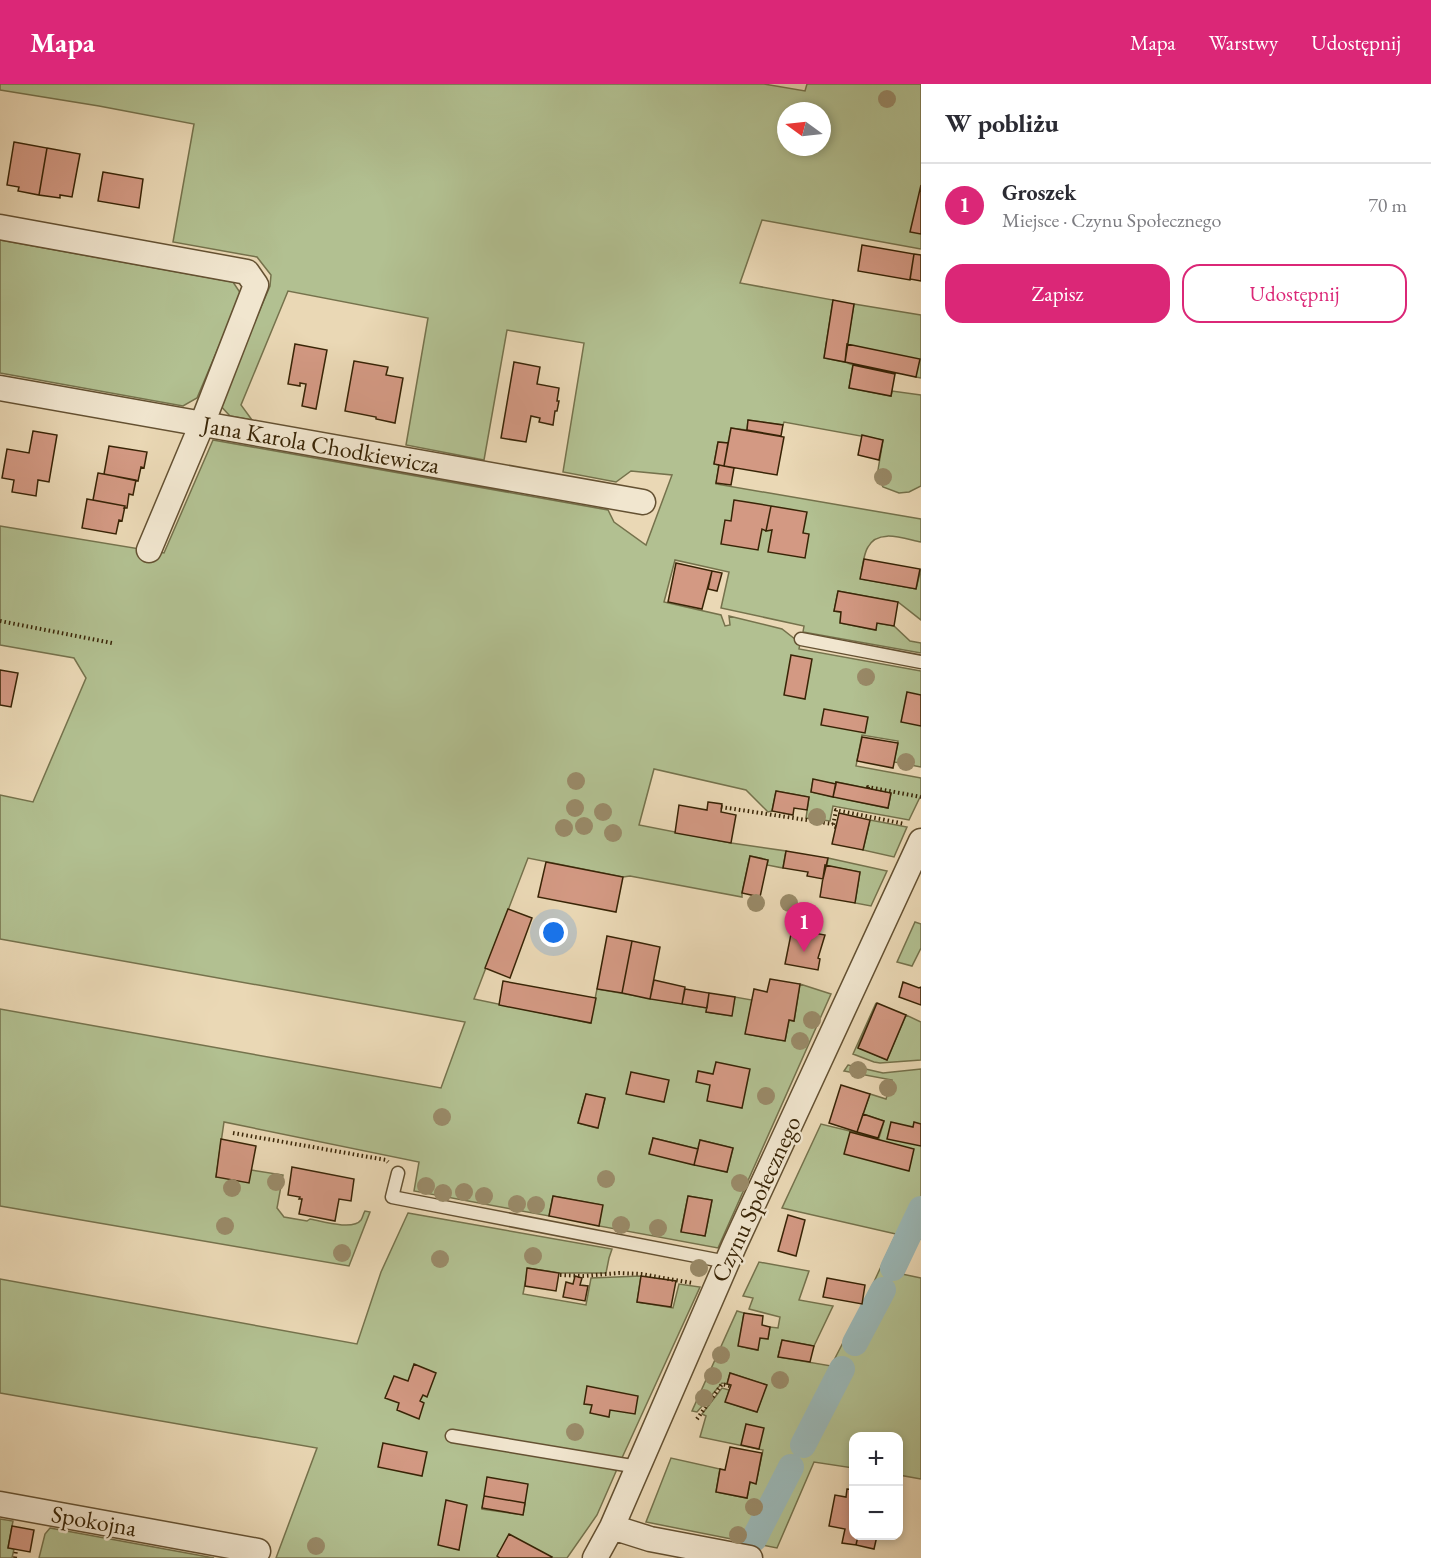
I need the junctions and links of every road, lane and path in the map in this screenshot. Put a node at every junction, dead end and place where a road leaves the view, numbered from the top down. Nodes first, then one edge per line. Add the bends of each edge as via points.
1 (0, 227) edge
2 (0, 388) edge
3 (202, 424) junction
4 (643, 502) dead end
5 (149, 550) dead end
6 (0, 621) edge
7 (801, 639) dead end
8 (111, 643) dead end
9 (921, 662) edge
10 (868, 788) dead end
11 (921, 797) edge
12 (721, 807) dead end
13 (914, 832) edge
14 (233, 1133) dead end
15 (398, 1173) joint
16 (727, 1262) junction
17 (560, 1275) dead end
18 (701, 1284) dead end
19 (730, 1386) dead end
20 (697, 1419) dead end
21 (452, 1436) dead end
22 (638, 1467) junction
23 (0, 1504) edge
24 (612, 1527) junction
25 (16, 1550) dead end
26 (258, 1551) dead end
27 (15, 1558) edge
28 (595, 1558) edge
29 (750, 1558) edge

1 - 3 street via 247,272 256,285
2 - 3 street, Jana Karola Chodkiewicza
3 - 4 street, Jana Karola Chodkiewicza
3 - 5 street
6 - 8 path
7 - 9 lane
10 - 11 path
12 - 13 path via 835,825 836,810
13 - 16 street, Czynu Społecznego
14 - 15 path via 386,1160
15 - 16 lane via 392,1197
16 - 22 street, Czynu Społecznego
17 - 18 path via 641,1274
19 - 20 path via 722,1384
21 - 22 lane
22 - 24 street, Czynu Społecznego
23 - 26 street, Spokojna
24 - 28 street, Czynu Społecznego
24 - 29 street via 650,1539
25 - 27 path

